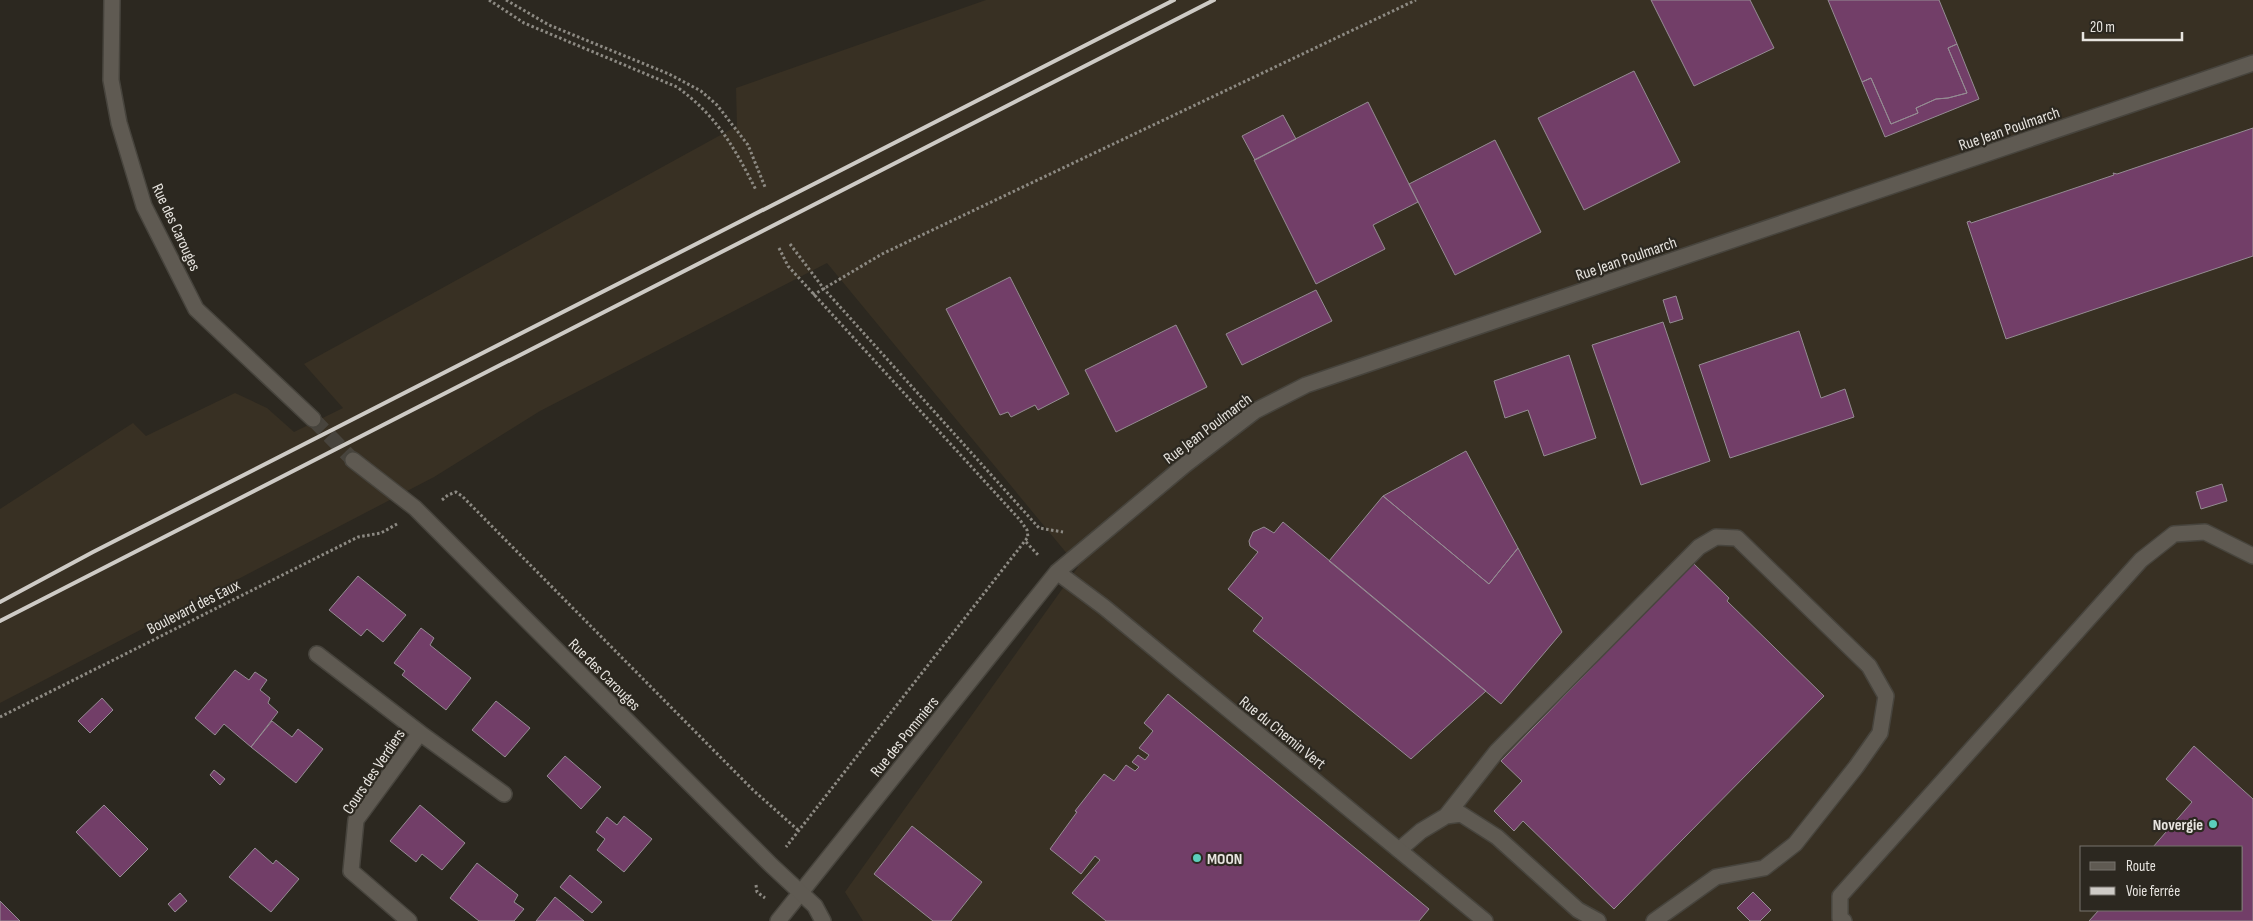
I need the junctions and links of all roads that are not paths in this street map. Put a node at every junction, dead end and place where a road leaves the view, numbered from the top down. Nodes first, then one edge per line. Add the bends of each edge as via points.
1 (112, 0) edge
2 (2253, 63) edge
3 (314, 419) tunnel mouth
4 (353, 460) tunnel mouth
5 (2253, 556) edge
6 (1057, 572) junction
7 (317, 654) dead end
8 (420, 733) junction
9 (504, 794) dead end
10 (1446, 816) junction
11 (1398, 850) junction
12 (800, 893) junction
13 (409, 921) edge
14 (778, 921) edge
15 (823, 921) edge
16 (1485, 921) edge
17 (1598, 921) edge
18 (1654, 921) edge
19 (1844, 921) edge

1 - 3 street, Rue des Carouges via 111,80 119,123 144,206 196,309
2 - 6 street, Rue Jean Poulmarch via 1306,385 1255,411
4 - 12 street, Rue des Carouges via 416,508
5 - 19 street via 2205,532 2197,532 2174,534 2141,560 1840,896 1840,918
6 - 11 street, Rue du Chemin Vert via 1104,607
6 - 12 street, Rue des Pommiers
7 - 8 street, Cours des Verdiers
8 - 9 street, Cours des Verdiers
8 - 13 street, Cours des Verdiers via 356,820 350,871
10 - 11 street
10 - 17 street via 1461,814 1497,837 1578,910
10 - 18 street via 1497,751 1699,547 1716,537 1737,538 1869,666 1886,696 1880,732 1856,768 1795,844 1764,868 1716,877
11 - 16 street, Rue du Chemin Vert
12 - 14 street, Rue des Pommiers
12 - 15 street, Rue des Carouges via 815,906

